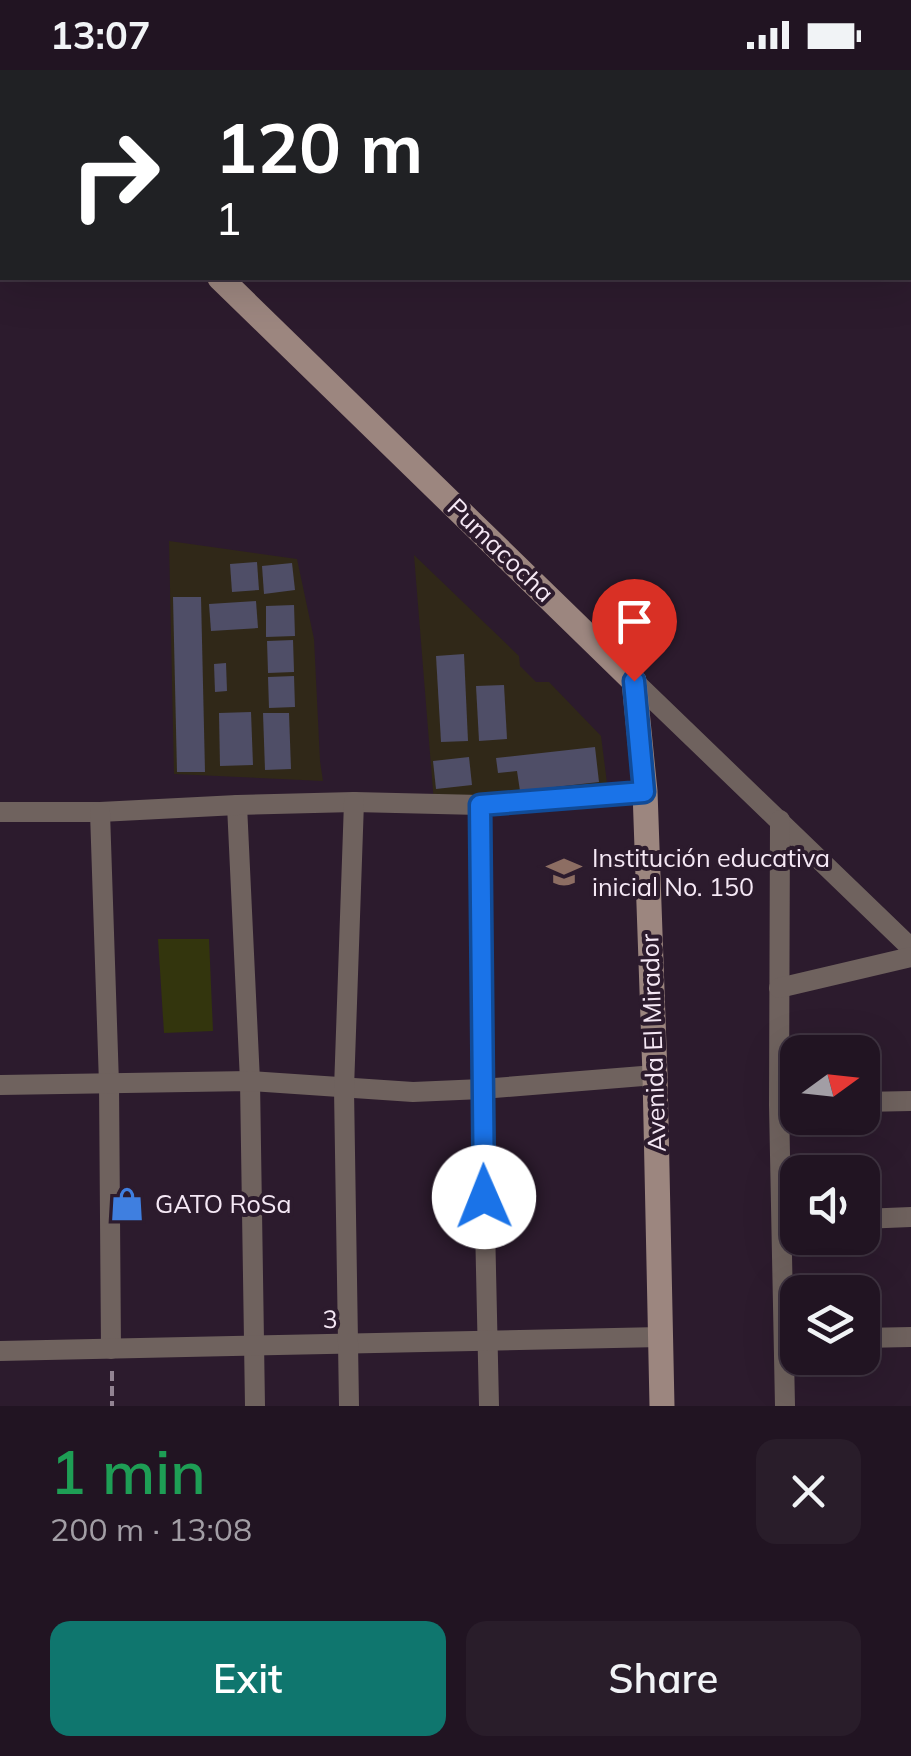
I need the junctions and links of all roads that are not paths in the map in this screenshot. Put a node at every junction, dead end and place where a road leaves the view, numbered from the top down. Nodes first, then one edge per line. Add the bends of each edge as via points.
1 (222, 280) edge
2 (634, 681) junction
3 (644, 792) junction
4 (354, 802) junction
5 (237, 804) junction
6 (480, 805) junction
7 (0, 812) edge
8 (100, 812) junction
9 (780, 820) junction
10 (911, 948) edge
11 (911, 957) edge
12 (779, 988) junction
13 (783, 1035) edge
14 (655, 1075) junction
15 (250, 1081) junction
16 (108, 1084) junction
17 (0, 1086) edge
18 (344, 1089) junction
19 (482, 1089) junction
20 (911, 1101) edge
21 (880, 1102) edge
22 (911, 1217) edge
23 (880, 1218) edge
24 (661, 1337) junction
25 (911, 1337) edge
26 (880, 1338) edge
27 (487, 1341) junction
28 (347, 1344) junction
29 (254, 1346) junction
30 (112, 1349) junction
31 (0, 1351) edge
32 (787, 1375) edge
33 (256, 1406) edge
34 (349, 1406) edge
35 (488, 1406) edge
36 (662, 1406) edge
37 (785, 1406) edge

1 - 2 street, Pumacocha
2 - 3 street, Avenida El Mirador
2 - 9 street, Pumacocha
3 - 6 street
3 - 14 street, Avenida El Mirador
4 - 5 street
4 - 6 street
4 - 18 street
5 - 8 street
5 - 15 street
6 - 19 street
7 - 8 street
8 - 16 street
9 - 10 street, Pumacocha
9 - 12 street
11 - 12 street
12 - 13 street
14 - 19 street
14 - 24 street, Avenida El Mirador
15 - 16 street
15 - 18 street
15 - 29 street
16 - 17 street
16 - 30 street
18 - 19 street
18 - 28 street
19 - 27 street
20 - 21 street
22 - 23 street
24 - 27 street, 3
24 - 36 street, Avenida El Mirador
25 - 26 street
27 - 28 street, 3
27 - 35 street
28 - 29 street, 3
28 - 34 street
29 - 30 street, 3
29 - 33 street
30 - 31 street, 3
32 - 37 street

